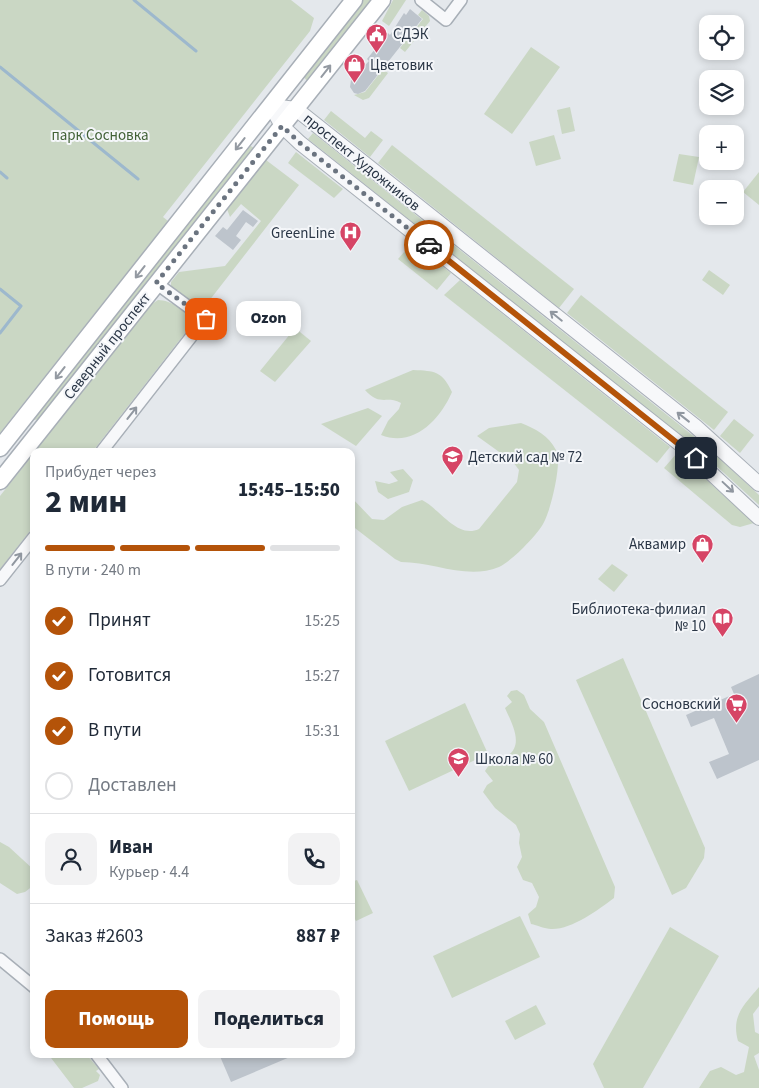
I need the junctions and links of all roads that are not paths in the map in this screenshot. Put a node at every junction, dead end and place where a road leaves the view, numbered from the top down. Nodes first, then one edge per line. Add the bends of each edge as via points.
1 (354, 0) edge
2 (382, 0) edge
3 (420, 0) edge
4 (461, 0) edge
5 (271, 106) junction
6 (296, 109) junction
7 (282, 126) junction
8 (156, 283) junction
9 (25, 416) junction
10 (41, 429) junction
11 (0, 448) edge
12 (104, 448) edge
13 (0, 481) edge
14 (759, 484) edge
15 (759, 518) edge
16 (30, 543) edge
17 (0, 580) edge
18 (0, 959) edge
19 (30, 984) edge
20 (99, 1058) edge
21 (122, 1088) edge

1 - 5 main road, Северный проспект
6 -> 2 main road, Северный проспект
3 - 4 street via 446,20
5 - 6 street, проспект Художников
5 - 7 street, проспект Художников
5 -> 9 main road, Северный проспект
6 - 7 main road, Северный проспект
14 -> 6 street, проспект Художников via 695,426
7 - 8 main road, Северный проспект
7 -> 15 street, проспект Художников via 680,444
8 - 10 main road, Северный проспект
12 -> 8 street via 206,319
9 - 10 main road via 25,425 32,430
9 - 11 main road, Северный проспект
10 - 13 main road, Северный проспект
17 -> 16 street
18 - 19 street
20 - 21 street

